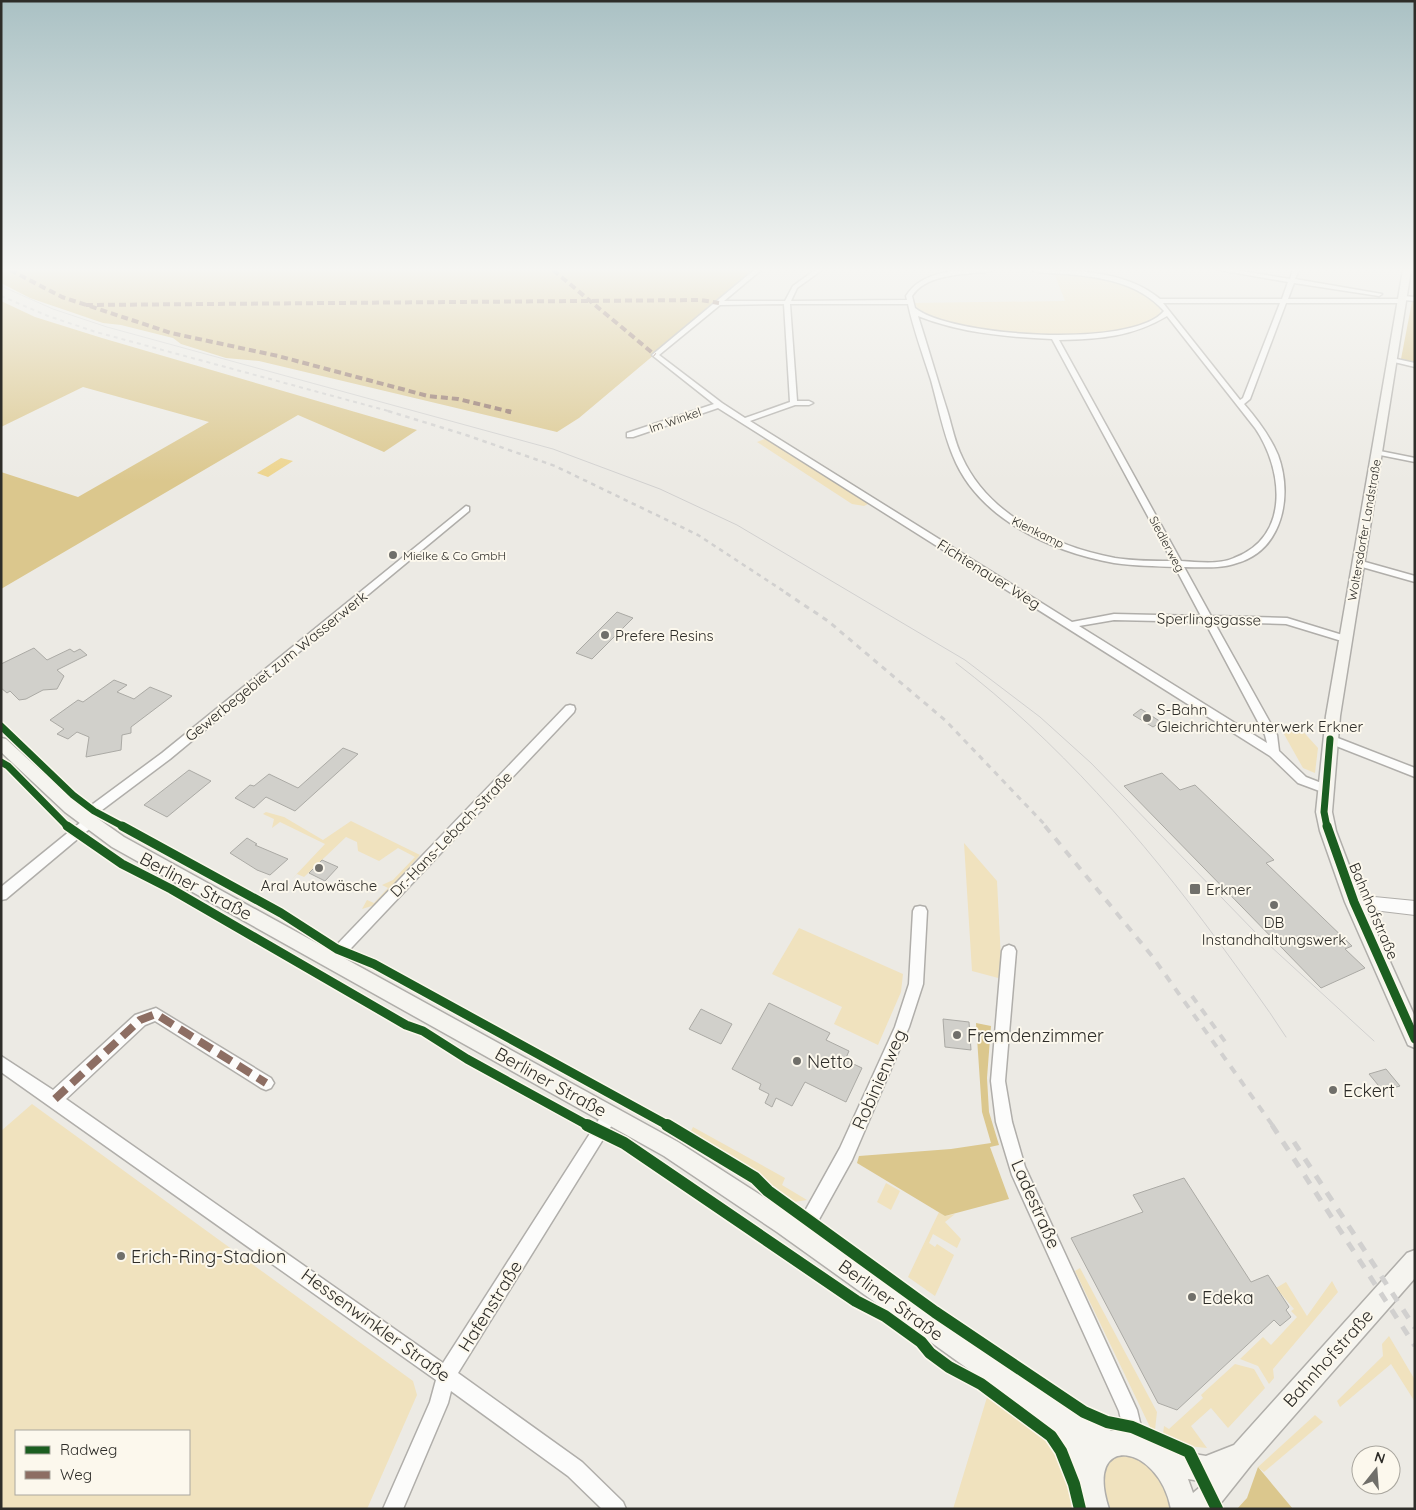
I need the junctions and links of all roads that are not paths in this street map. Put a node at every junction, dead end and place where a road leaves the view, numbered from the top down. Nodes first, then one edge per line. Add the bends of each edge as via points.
1 (673, 340) edge
2 (790, 340) edge
3 (923, 340) edge
4 (1056, 340) edge
5 (1190, 340) edge
6 (1268, 340) edge
7 (1395, 340) edge
8 (1392, 360) junction
9 (1415, 364) edge
10 (794, 403) junction
11 (809, 403) dead end
12 (1240, 403) junction
13 (719, 406) junction
14 (744, 421) junction
15 (630, 436) dead end
16 (1378, 452) junction
17 (1415, 460) edge
18 (466, 509) dead end
19 (1358, 563) junction
20 (1177, 564) junction
21 (1415, 579) edge
22 (1208, 619) junction
23 (1070, 625) junction
24 (1345, 638) junction
25 (570, 709) dead end
26 (1330, 739) junction
27 (1, 743) edge
28 (1274, 753) junction
29 (1415, 773) edge
30 (1325, 789) junction
31 (86, 820) junction
32 (1, 895) edge
33 (1354, 902) junction
34 (1415, 908) edge
35 (920, 912) dead end
36 (1009, 951) dead end
37 (332, 959) junction
38 (1415, 1039) edge
39 (1, 1063) edge
40 (266, 1083) dead end
41 (55, 1099) junction
42 (610, 1115) junction
43 (801, 1235) junction
44 (1415, 1261) edge
45 (446, 1375) junction
46 (1000, 1377) junction
47 (1135, 1443) junction
48 (1108, 1445) junction
49 (1242, 1456) junction
50 (1163, 1462) junction
51 (1091, 1472) junction
52 (393, 1509) edge
53 (616, 1509) edge
54 (1096, 1509) edge
55 (1184, 1509) edge
56 (1195, 1509) edge

1 - 13 street, Fichtenauer Weg via 655,355
2 - 10 street
3 - 20 street, Kienkamp via 965,474 999,510 1046,538 1084,552 1128,562
4 - 20 street, Siedlerweg
5 - 12 street, Kienkamp
6 - 12 street via 1246,399
7 - 8 main road, Woltersdorfer Landstraße
8 - 9 street
8 - 16 main road, Woltersdorfer Landstraße
10 - 11 street
10 - 14 street
12 - 20 street, Kienkamp via 1266,437 1277,463 1280,497 1276,525 1259,547 1244,558 1225,564
13 - 14 street, Fichtenauer Weg
13 - 15 street, Im Winkel
14 - 23 street, Fichtenauer Weg
16 - 17 street
16 - 19 main road, Woltersdorfer Landstraße
18 - 31 street, Gewerbegebiet zum Wasserwerk
19 - 21 street
19 - 24 main road, Woltersdorfer Landstraße
20 - 22 street, Siedlerweg
22 - 23 street, Sperlingsgasse via 1108,617
22 - 24 street, Sperlingsgasse via 1287,621
22 - 28 street, Siedlerweg via 1271,735
23 - 28 street, Fichtenauer Weg
24 - 26 main road, Woltersdorfer Landstraße
25 - 37 street, Dr.-Hans-Lebach-Straße
26 - 29 street
26 - 30 main road, Woltersdorfer Landstraße
27 - 31 main road, Berliner Straße
28 - 30 street, Fichtenauer Weg via 1302,780
30 - 33 main road, Bahnhofstraße via 1324,812 1328,830
31 - 32 street
31 - 37 main road, Berliner Straße via 156,865
33 - 34 street
33 - 38 main road, Bahnhofstraße
35 - 43 street, Robinienweg via 916,984 902,1027 846,1154
36 - 47 street, Ladestraße via 998,1081 1004,1122 1018,1168 1128,1410
37 - 42 main road, Berliner Straße
39 - 41 street, Hessenwinkler Straße
40 - 41 street via 156,1014 140,1020
41 - 45 street, Hessenwinkler Straße
42 - 43 main road, Berliner Straße via 705,1170
42 - 45 street, Hafenstraße
43 - 46 main road, Berliner Straße
44 - 49 main road, Bahnhofstraße
45 - 52 street, Hafenstraße via 439,1403
45 - 53 street, Hessenwinkler Straße via 575,1469
46 - 48 main road, Berliner Straße via 1038,1395
46 - 51 main road, Berliner Straße via 1015,1397 1069,1440
47 - 48 main road
47 - 50 main road via 1150,1450
48 - 51 main road via 1094,1460
49 - 50 main road, Bahnhofstraße via 1206,1469
49 - 56 main road, Bahnhofstraße via 1212,1495
50 - 55 main road via 1179,1488
51 - 54 main road via 1090,1487

